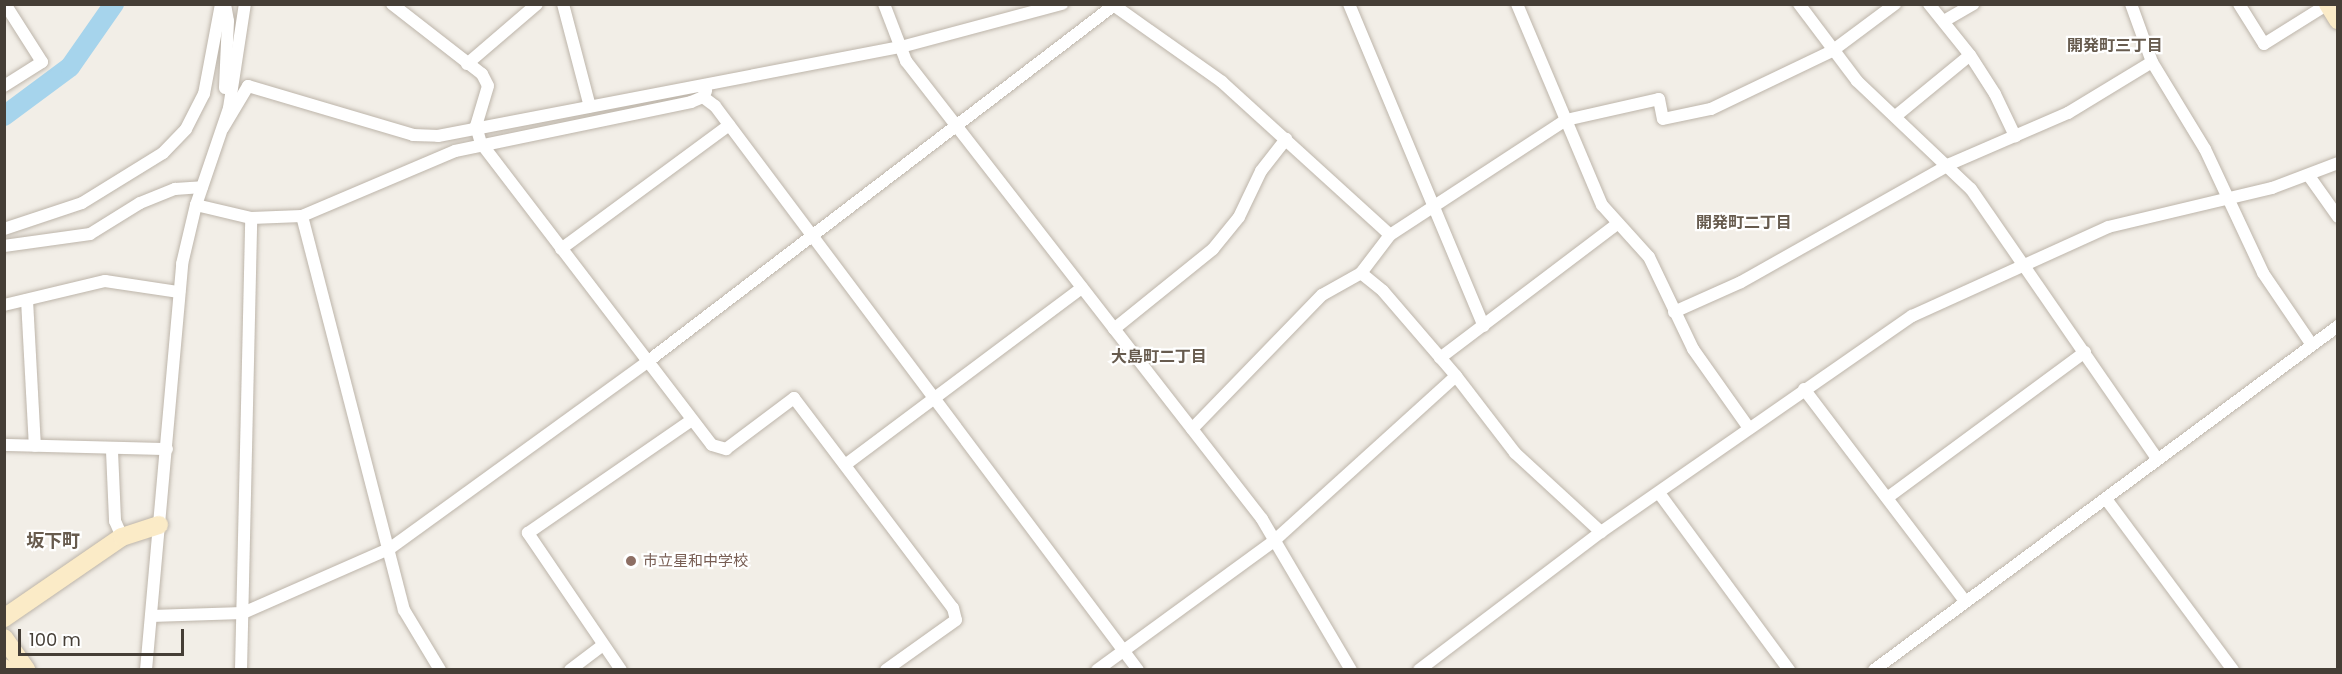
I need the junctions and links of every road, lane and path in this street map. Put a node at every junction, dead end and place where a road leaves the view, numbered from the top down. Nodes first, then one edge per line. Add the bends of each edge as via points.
1 (5, 4) edge
2 (223, 4) edge
3 (245, 4) edge
4 (392, 4) edge
5 (537, 4) edge
6 (563, 4) edge
7 (884, 4) edge
8 (1062, 4) edge
9 (1350, 4) edge
10 (1517, 4) edge
11 (1799, 4) edge
12 (1895, 4) edge
13 (1929, 4) edge
14 (1973, 4) edge
15 (2131, 4) edge
16 (2240, 4) edge
17 (2328, 4) edge
18 (1113, 5) edge
19 (2337, 20) edge
20 (1944, 21) junction
21 (901, 47) junction
22 (1832, 51) junction
23 (1970, 55) junction
24 (2152, 63) junction
25 (467, 64) junction
26 (709, 85) junction
27 (4, 86) edge
28 (703, 97) junction
29 (590, 107) junction
30 (1897, 116) junction
31 (1566, 120) junction
32 (729, 125) junction
33 (476, 126) junction
34 (223, 128) junction
35 (958, 128) junction
36 (2015, 136) junction
37 (1286, 139) junction
38 (481, 143) junction
39 (2337, 163) edge
40 (1950, 164) junction
41 (2308, 176) junction
42 (202, 187) junction
43 (2228, 196) junction
44 (196, 205) junction
45 (1434, 205) junction
46 (302, 216) junction
47 (2337, 216) edge
48 (252, 218) junction
49 (1617, 224) junction
50 (4, 229) edge
51 (1390, 235) junction
52 (813, 236) junction
53 (4, 246) edge
54 (561, 249) junction
55 (2025, 264) junction
56 (1361, 273) junction
57 (1082, 288) junction
58 (179, 292) junction
59 (27, 300) junction
60 (4, 305) edge
61 (1674, 312) junction
62 (2337, 326) edge
63 (1484, 327) junction
64 (1114, 329) junction
65 (2312, 345) junction
66 (2085, 352) junction
67 (1440, 358) junction
68 (647, 362) junction
69 (1456, 376) junction
70 (1804, 389) junction
71 (935, 399) junction
72 (692, 420) junction
73 (1749, 428) junction
74 (1192, 429) junction
75 (4, 445) edge
76 (35, 446) junction
77 (167, 449) junction
78 (112, 451) junction
79 (2157, 459) junction
80 (845, 465) junction
81 (1659, 493) junction
82 (1887, 498) junction
83 (2106, 499) junction
84 (159, 525) junction
85 (1601, 532) junction
86 (122, 537) junction
87 (1275, 540) junction
88 (389, 549) junction
89 (1965, 601) junction
90 (243, 613) junction
91 (151, 616) junction
92 (4, 618) edge
93 (4, 638) edge
94 (603, 645) junction
95 (1124, 650) junction
96 (890, 668) edge
97 (26, 669) edge
98 (146, 669) edge
99 (241, 669) edge
100 (440, 669) edge
101 (570, 669) edge
102 (621, 669) edge
103 (1097, 669) edge
104 (1138, 669) edge
105 (1351, 669) edge
106 (1419, 669) edge
107 (1789, 669) edge
108 (1874, 669) edge
109 (2233, 669) edge

1 - 27 street via 42,62
2 - 34 street via 228,21
2 - 50 street via 204,94 186,129 163,153 82,203
3 - 34 street
4 - 25 street
5 - 25 street
6 - 29 street
7 - 21 street
8 - 21 street
9 - 45 street
10 - 31 street
11 - 22 street
12 - 22 street
13 - 20 street
14 - 20 street
15 - 24 street
16 - 17 street via 2264,44
17 - 19 street
18 - 35 street
18 - 37 street via 1222,82
20 - 23 street
21 - 26 street
21 - 35 street via 906,61
22 - 30 street via 1857,81
22 - 31 street via 1710,110 1663,119 1659,99
23 - 30 street
23 - 36 street via 1995,93
24 - 36 street via 2068,113
24 - 43 street via 2195,131
25 - 33 street via 482,74 488,86
26 - 28 street
26 - 29 street
28 - 32 street
28 - 38 street
29 - 33 street
30 - 40 street
31 - 45 street
31 - 49 street via 1602,205
32 - 52 street
32 - 54 street
33 - 34 street via 438,135 413,135 248,86
33 - 38 street
34 - 42 street
35 - 52 street
35 - 57 street
36 - 40 street
37 - 51 street
37 - 64 street via 1257,178 1239,217 1213,249
38 - 46 street
38 - 54 street
39 - 41 street
40 - 55 street
40 - 61 street via 1742,282
41 - 43 street
41 - 47 street
42 - 44 street
42 - 53 street via 175,189 140,203 90,234
43 - 55 street via 2108,227
43 - 65 street via 2268,281
44 - 48 street
44 - 58 street
45 - 51 street
45 - 63 street
46 - 48 street
46 - 88 street
48 - 90 street
49 - 61 street via 1649,257
49 - 63 street via 1550,271
51 - 56 street
52 - 68 street
52 - 71 street
54 - 68 street
55 - 66 street
55 - 70 street via 1912,316
56 - 67 street via 1383,291
56 - 74 street via 1322,295
57 - 64 street
57 - 71 street
58 - 59 street via 105,281
58 - 77 street
59 - 60 street
59 - 76 street
61 - 73 street via 1693,349
62 - 65 street
63 - 67 street
64 - 74 street
65 - 79 street
66 - 79 street
66 - 82 street
67 - 69 street
68 - 72 street
68 - 88 street
69 - 85 street via 1515,453
69 - 87 street
70 - 73 street
70 - 82 street
71 - 80 street
71 - 95 street
72 - 80 street via 712,445 726,449 794,398
72 - 94 street via 528,532
73 - 81 street
74 - 87 street
75 - 76 street
76 - 78 street
77 - 78 street
77 - 84 street
78 - 86 street via 115,521
79 - 83 street
80 - 96 street via 953,608 956,620
81 - 85 street
81 - 107 street
82 - 89 street
83 - 89 street
83 - 109 street
84 - 86 street
84 - 91 street
85 - 106 street
86 - 92 street
87 - 95 street
87 - 105 street
88 - 90 street
88 - 100 street via 404,610
89 - 108 street
90 - 91 street
90 - 99 street
91 - 98 street
93 - 97 street
94 - 101 street
94 - 102 street
95 - 103 street
95 - 104 street

